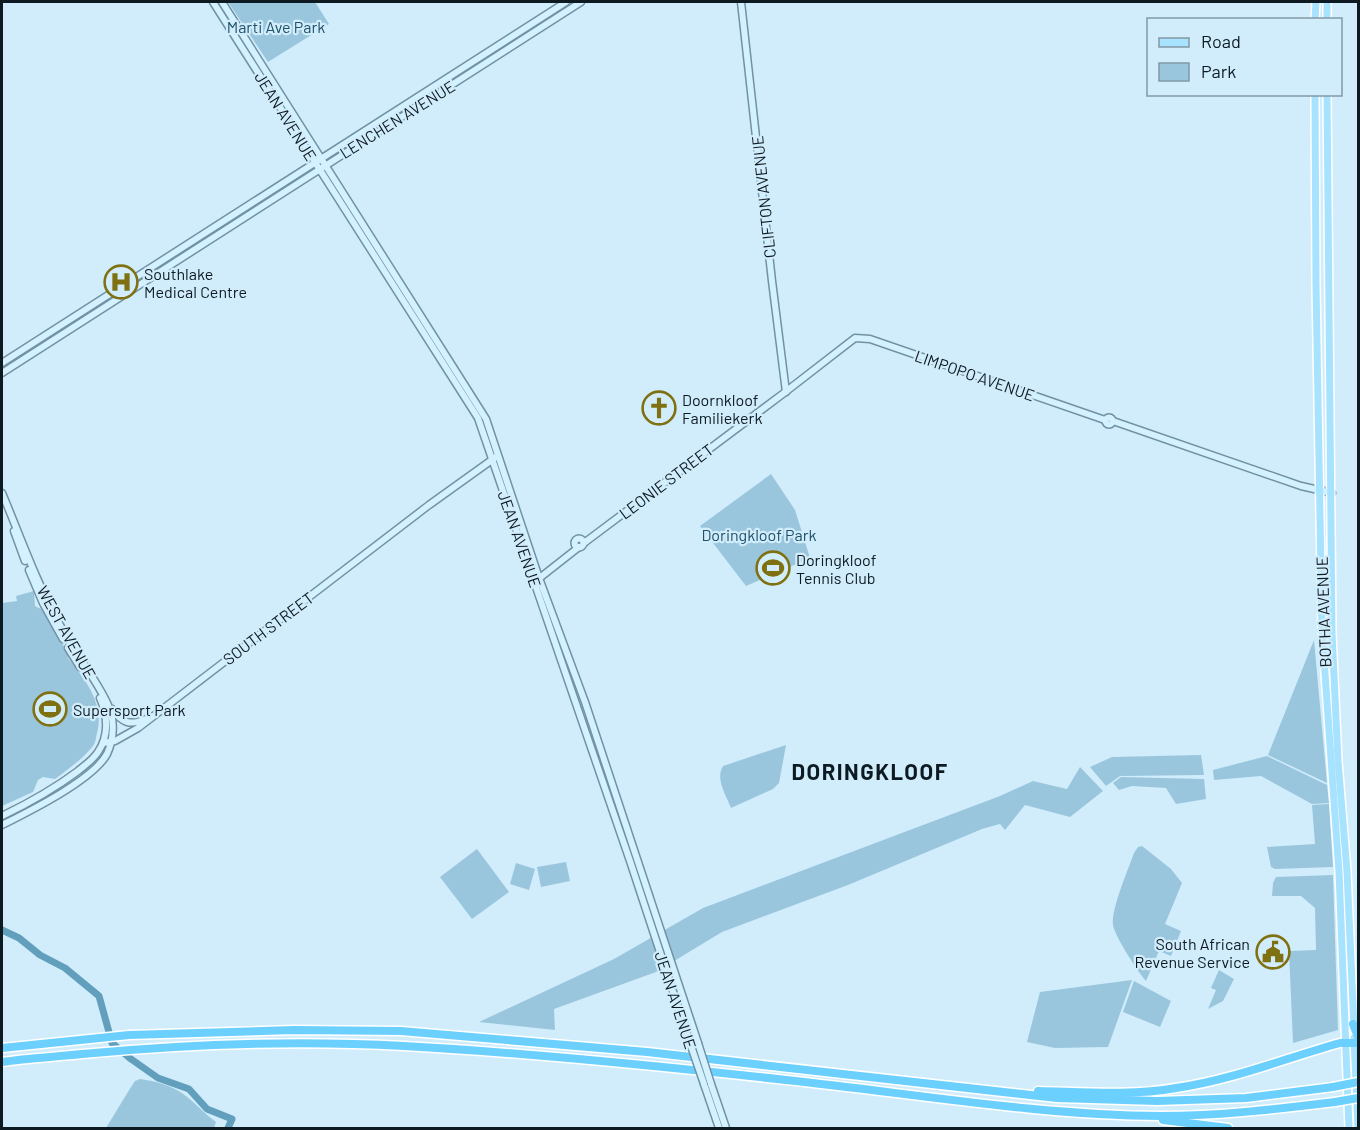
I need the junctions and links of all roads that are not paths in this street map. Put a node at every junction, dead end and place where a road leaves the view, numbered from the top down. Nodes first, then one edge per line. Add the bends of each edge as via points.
1 (213, 2) edge
2 (222, 2) edge
3 (566, 2) edge
4 (581, 2) edge
5 (741, 2) edge
6 (1316, 2) edge
7 (1327, 2) edge
8 (1315, 18) edge
9 (1327, 18) edge
10 (1315, 96) edge
11 (1327, 96) edge
12 (284, 99) junction
13 (285, 113) junction
14 (321, 163) junction
15 (348, 200) junction
16 (352, 221) junction
17 (852, 339) joint
18 (2, 363) edge
19 (2, 373) edge
20 (784, 379) junction
21 (460, 383) junction
22 (796, 383) junction
23 (786, 392) junction
24 (495, 454) junction
25 (1319, 491) junction
26 (2, 493) edge
27 (1332, 493) junction
28 (2, 503) edge
29 (536, 580) junction
30 (560, 636) junction
31 (563, 665) junction
32 (108, 704) junction
33 (157, 713) junction
34 (103, 743) junction
35 (111, 743) junction
36 (618, 802) junction
37 (2, 816) edge
38 (2, 825) edge
39 (621, 833) junction
40 (649, 895) junction
41 (652, 927) junction
42 (1353, 1024) joint
43 (1354, 1041) edge
44 (2, 1048) edge
45 (2, 1062) edge
46 (1359, 1082) edge
47 (981, 1089) junction
48 (1359, 1098) edge
49 (1077, 1112) junction
50 (719, 1128) edge
51 (726, 1128) edge
52 (1227, 1128) edge
53 (1349, 1128) edge
54 (1358, 1128) edge

1 - 13 main road, JEAN AVENUE
2 - 12 main road, JEAN AVENUE
3 - 14 main road, LENCHEN AVENUE
4 - 14 main road, LENCHEN AVENUE
5 - 20 main road, CLIFTON AVENUE
6 - 8 main road
7 - 9 main road
10 - 25 main road, BOTHA AVENUE
11 - 27 main road, BOTHA AVENUE
12 - 13 main road
12 - 14 main road, JEAN AVENUE
13 - 14 main road, JEAN AVENUE
14 - 15 main road, JEAN AVENUE
14 - 16 main road, JEAN AVENUE
14 - 18 main road, LENCHEN AVENUE
14 - 19 main road, LENCHEN AVENUE
15 - 16 main road via 355,217
15 - 21 main road, JEAN AVENUE
16 - 21 main road, JEAN AVENUE
17 - 22 main road, LEONIE STREET
17 - 25 main road, LIMPOPO AVENUE via 866,338
20 - 22 main road
20 - 23 main road, CLIFTON AVENUE
21 - 24 main road, JEAN AVENUE via 483,414
22 - 23 main road, LEONIE STREET
23 - 29 main road, LEONIE STREET via 580,543
24 - 29 main road, JEAN AVENUE
24 - 33 main road, SOUTH STREET
25 - 27 main road, LIMPOPO AVENUE
25 - 43 main road, BOTHA AVENUE via 1322,631
26 - 32 main road, WEST AVENUE via 60,626
27 - 42 main road, BOTHA AVENUE via 1334,668
28 - 34 main road, WEST AVENUE via 49,614 101,699 106,722
29 - 30 main road, JEAN AVENUE
29 - 31 main road, JEAN AVENUE
30 - 31 main road via 566,662
30 - 36 main road, JEAN AVENUE
31 - 39 main road, JEAN AVENUE
32 - 33 main road via 128,723
32 - 35 main road, WEST AVENUE
33 - 35 main road, SOUTH STREET
34 - 35 main road
34 - 37 main road via 92,760 63,782
35 - 38 main road via 91,771 45,803
36 - 39 main road via 624,828
36 - 40 main road, JEAN AVENUE
39 - 41 main road, JEAN AVENUE
40 - 41 main road
40 - 51 main road, JEAN AVENUE, bridge
41 - 50 main road, JEAN AVENUE, bridge
42 - 43 highway
43 - 47 highway via 1172,1089 1114,1093
43 - 53 main road, BOTHA AVENUE
43 - 54 main road, BOTHA AVENUE
44 - 47 highway via 129,1035 401,1031 647,1052
45 - 49 highway via 140,1049 282,1044 401,1046 648,1066
46 - 47 highway, bridge via 1246,1098 1157,1101 1057,1098
48 - 49 highway, bridge via 1249,1113 1160,1116
49 - 52 highway

